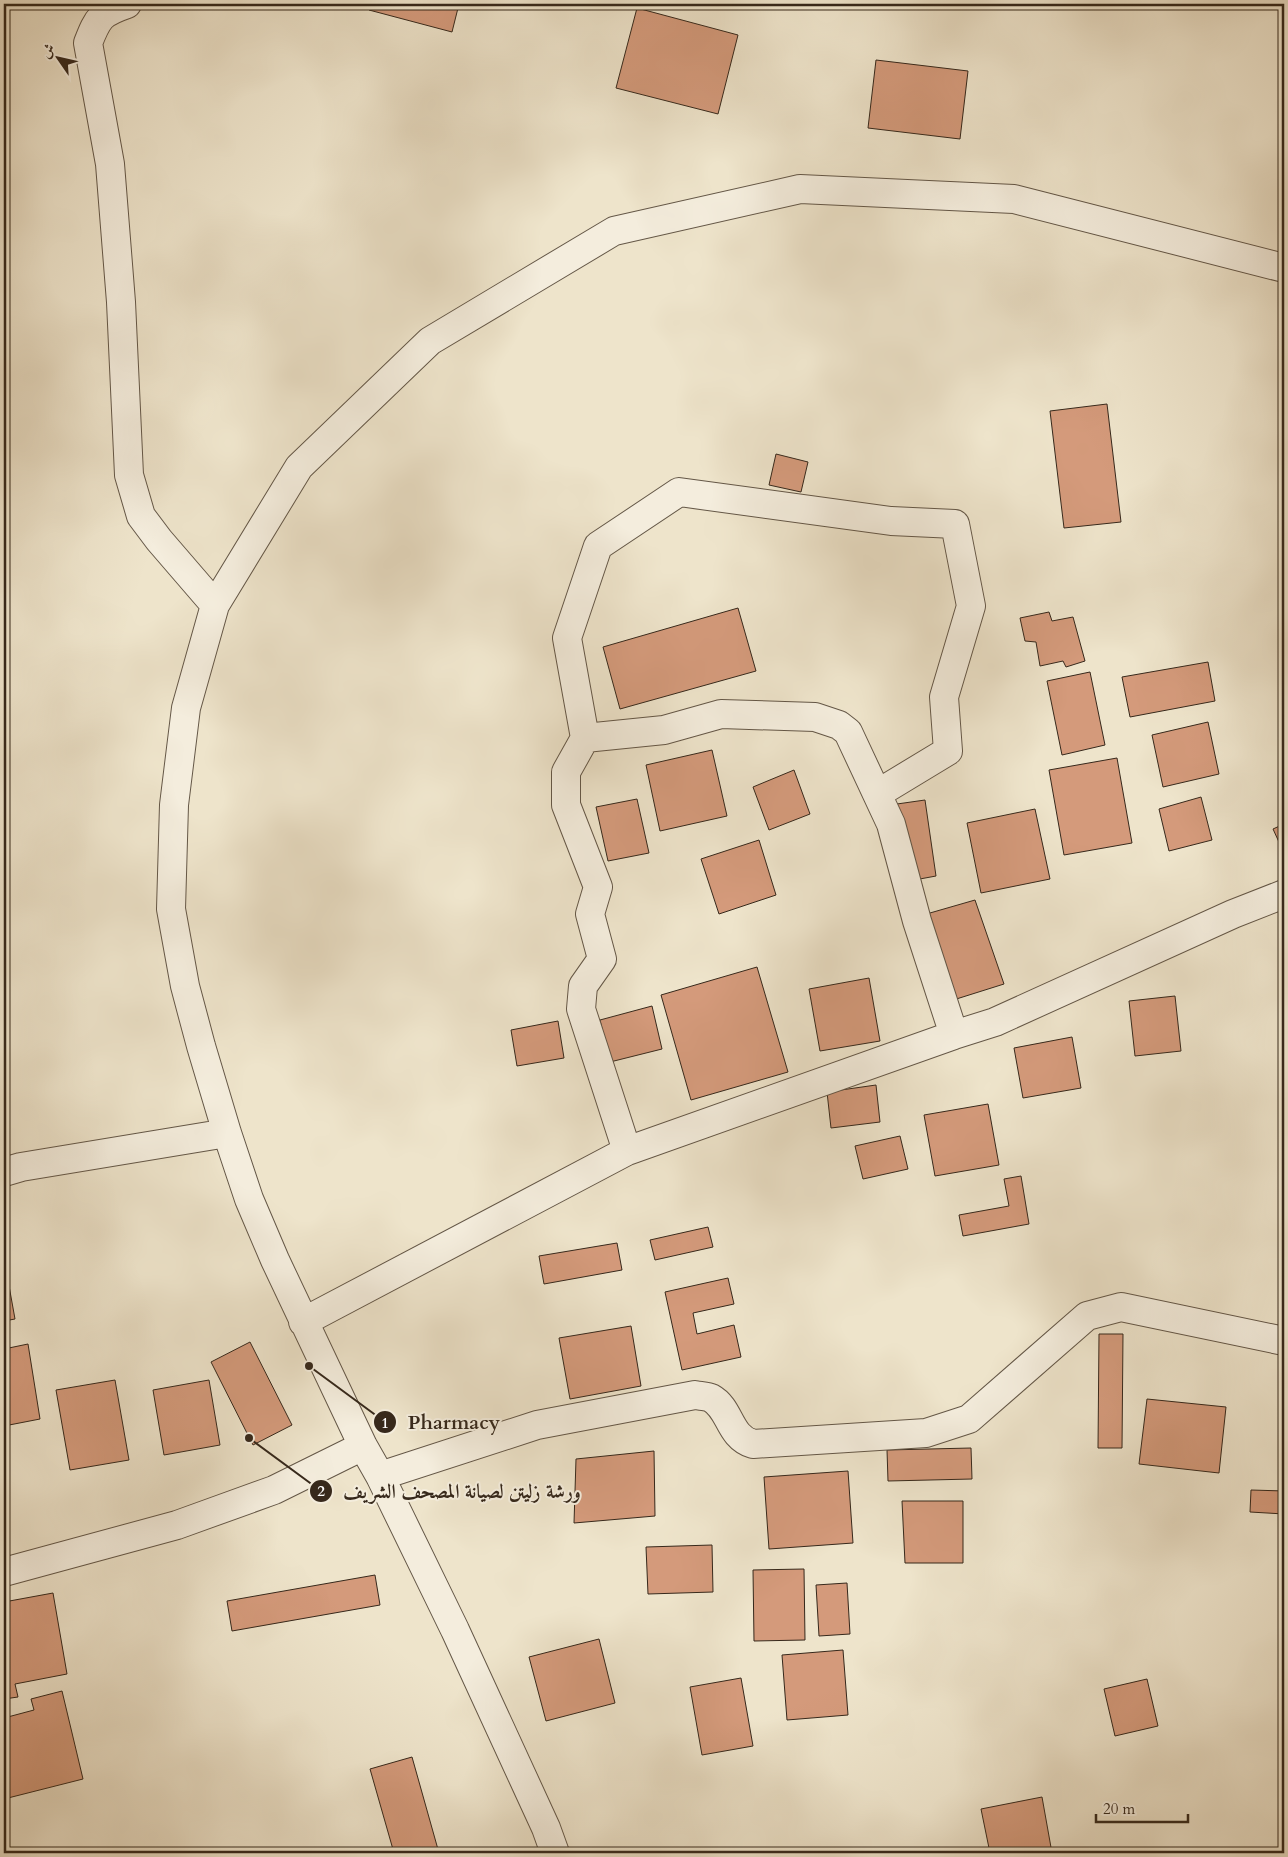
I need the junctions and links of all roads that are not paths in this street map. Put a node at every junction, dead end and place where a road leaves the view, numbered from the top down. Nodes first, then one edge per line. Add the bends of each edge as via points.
1 (128, 4) edge
2 (1284, 268) edge
3 (215, 605) junction
4 (585, 738) junction
5 (877, 794) junction
6 (1284, 894) edge
7 (954, 1035) junction
8 (227, 1133) junction
9 (627, 1151) junction
10 (4, 1172) edge
11 (303, 1322) junction
12 (1284, 1341) edge
13 (363, 1446) junction
14 (380, 1476) junction
15 (4, 1572) edge
16 (555, 1853) edge

1 - 3 street via 107,11 95,25 88,44 110,164 121,302 128,475 141,516
2 - 3 street via 1014,199 800,189 614,231 430,341 299,467
3 - 8 street via 186,708 174,804 171,909 185,986
4 - 5 street via 664,730 721,714 815,717 839,725 848,732
4 - 5 street via 567,638 598,546 678,492 891,521 955,524 971,606 944,696 948,751
4 - 9 street via 566,772 566,805 598,887 590,914 602,959 583,986 581,1009
5 - 7 street via 891,824 917,921
6 - 7 street via 995,1022
7 - 9 street
8 - 10 street
8 - 11 street via 249,1199
9 - 11 street
11 - 13 street
12 - 14 street via 1121,1307 1087,1316 970,1419 926,1433 753,1444 740,1438 720,1407 710,1398 695,1396 537,1425
13 - 14 street
13 - 15 street via 274,1490 177,1525
14 - 16 street via 460,1639

